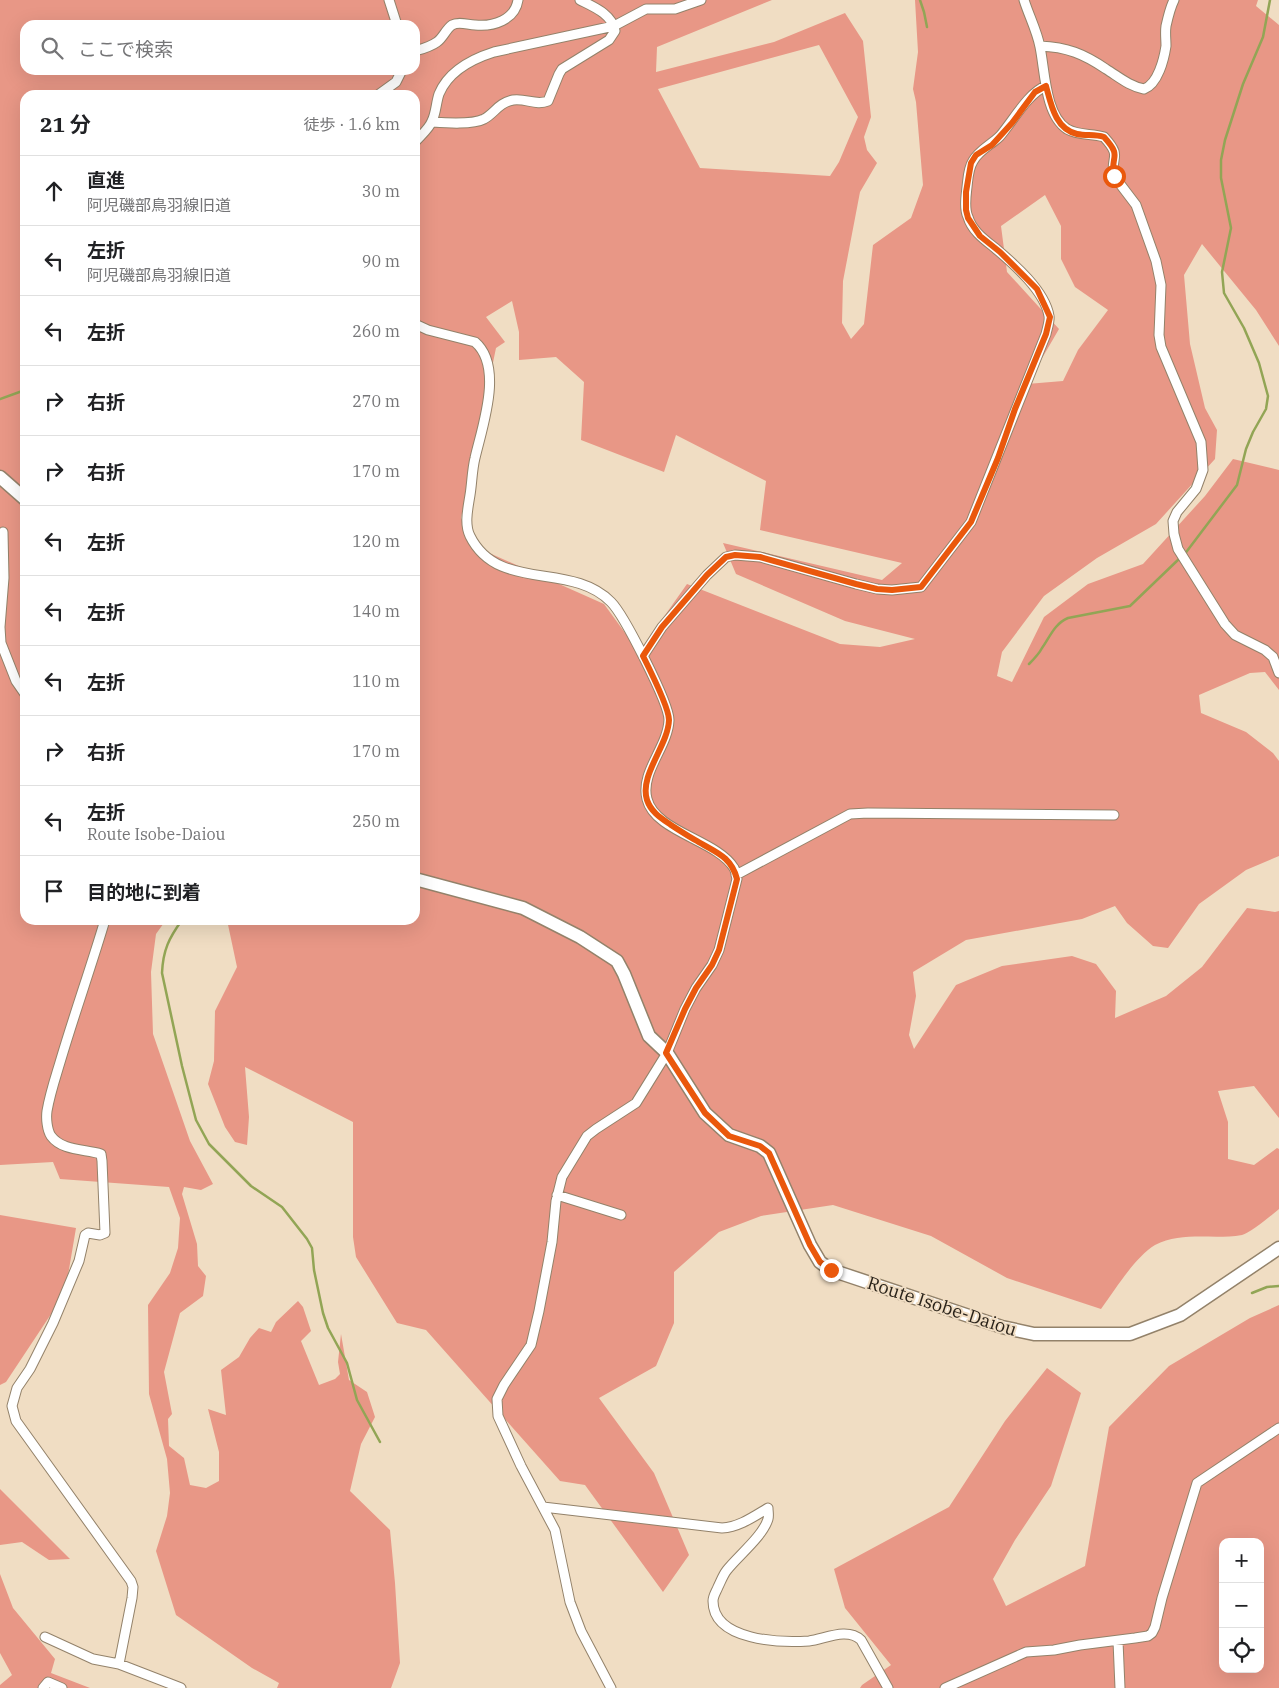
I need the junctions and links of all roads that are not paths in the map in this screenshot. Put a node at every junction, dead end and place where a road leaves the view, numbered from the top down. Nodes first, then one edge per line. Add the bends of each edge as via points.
1 (389, 0) edge
2 (518, 0) edge
3 (580, 0) edge
4 (701, 0) edge
5 (1024, 0) edge
6 (1174, 0) edge
7 (395, 20) edge
8 (614, 26) junction
9 (1040, 46) junction
10 (420, 50) edge
11 (400, 75) edge
12 (1046, 86) junction
13 (385, 90) edge
14 (432, 122) junction
15 (420, 136) edge
16 (420, 326) edge
17 (0, 476) edge
18 (20, 494) edge
19 (3, 532) dead end
20 (643, 656) junction
21 (1279, 673) edge
22 (20, 687) edge
23 (1114, 815) dead end
24 (736, 875) junction
25 (420, 880) edge
26 (103, 925) edge
27 (666, 1053) junction
28 (557, 1195) junction
29 (621, 1215) dead end
30 (1279, 1248) edge
31 (1279, 1428) edge
32 (543, 1508) junction
33 (45, 1637) dead end
34 (1118, 1641) junction
35 (119, 1664) junction
36 (43, 1688) edge
37 (62, 1688) edge
38 (182, 1688) edge
39 (610, 1688) edge
40 (888, 1688) edge
41 (945, 1688) edge
42 (1120, 1688) edge

1 - 7 street
2 - 10 street via 508,18 485,26 455,24 437,42
3 - 8 street via 603,12
4 - 8 street via 675,9 646,9
5 - 9 street
6 - 9 street via 1166,28 1162,63 1149,88 1123,81 1096,62 1068,49
8 - 14 street via 494,52 467,63 442,90
8 - 14 street via 614,36 562,69 551,98 546,102 512,100 482,120
9 - 12 street
11 - 13 street
12 - 20 street via 1035,92 992,145 976,155 969,172 968,218 980,236 1037,289 1050,317 971,522 921,587 877,589 760,557 726,557 662,627
12 - 21 street via 1054,115 1065,128 1075,134 1104,137 1114,148 1114,176 1136,205 1156,261 1161,285 1161,347 1201,442 1203,470 1196,489 1173,521 1178,549 1225,624 1235,635 1273,657
14 - 15 street
16 - 20 street via 476,342 486,358 488,401 474,459 467,512 468,533 474,543 492,563 528,575 578,582 601,593 618,609
17 - 18 main road
19 - 22 street via 1,643
20 - 24 street via 669,719 648,778 647,800 657,815 725,858
23 - 24 street via 850,814
24 - 27 street via 719,950 688,1002
25 - 27 main road, Route Isobe-Daiou via 524,908 580,937 617,961 649,1036
26 - 35 street via 74,1013 47,1111 47,1122 57,1142 67,1148 100,1154 105,1233 85,1235 79,1260 53,1323 17,1388 12,1406 16,1420 131,1581 132,1598
27 - 28 street via 636,1103 587,1136 562,1177
27 - 30 main road, Route Isobe-Daiou via 705,1113 729,1136 760,1146 769,1153 820,1262 831,1270 1002,1327 1034,1334 1130,1334 1180,1315
28 - 29 street
28 - 32 street via 552,1242 531,1345 498,1399 498,1416
31 - 34 street via 1197,1483 1155,1627 1148,1636
32 - 39 street via 555,1530 575,1617
32 - 40 street via 732,1528 768,1508 768,1520 763,1530 728,1570 713,1598 716,1615 725,1626 736,1632 765,1639 794,1642 840,1634 856,1636
33 - 35 street via 93,1659
34 - 41 street via 1019,1654
34 - 42 street
35 - 38 street
36 - 37 street via 48,1682

